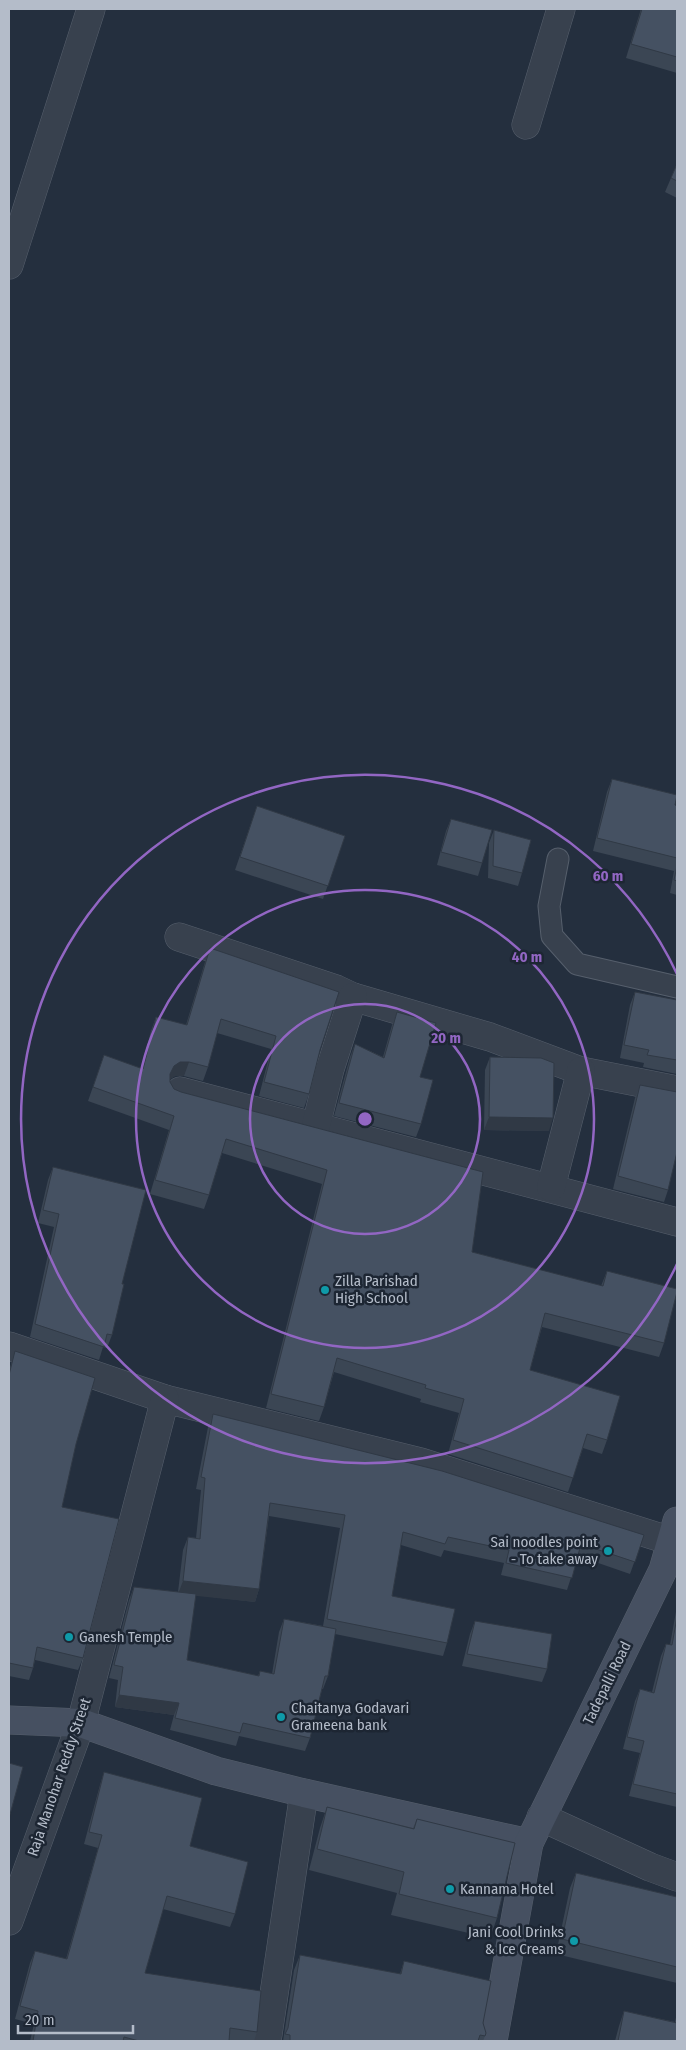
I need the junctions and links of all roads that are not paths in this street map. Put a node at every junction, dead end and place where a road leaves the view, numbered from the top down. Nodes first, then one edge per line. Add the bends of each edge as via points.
1 (91, 9) edge
2 (561, 9) edge
3 (526, 125) dead end
4 (9, 265) edge
5 (558, 859) dead end
6 (179, 936) dead end
7 (677, 987) edge
8 (353, 997) junction
9 (581, 1071) junction
10 (677, 1090) edge
11 (180, 1091) edge
12 (316, 1125) junction
13 (551, 1187) junction
14 (677, 1222) edge
15 (9, 1346) edge
16 (165, 1399) junction
17 (674, 1531) edge
18 (670, 1572) edge
19 (9, 1720) edge
20 (81, 1723) junction
21 (304, 1793) junction
22 (541, 1818) junction
23 (529, 1843) junction
24 (677, 1876) edge
25 (9, 1920) edge
26 (266, 2041) edge
27 (493, 2041) edge

1 - 4 street
2 - 3 street
5 - 7 lane via 549,906 552,936 577,964
6 - 8 street
8 - 9 street via 490,1037
8 - 12 street
9 - 10 street
9 - 13 street
11 - 12 street
12 - 13 street
13 - 14 street
15 - 16 street
16 - 17 street via 420,1462
16 - 20 street, Raja Manohar Reddy Street
17 - 18 street, Tadepalli Road
18 - 22 street, Tadepalli Road
19 - 20 street
20 - 21 street via 216,1771
20 - 25 street, Raja Manohar Reddy Street
21 - 23 street
21 - 26 street
22 - 23 street, Tadepalli Road
22 - 24 street
23 - 27 street, Tadepalli Road

